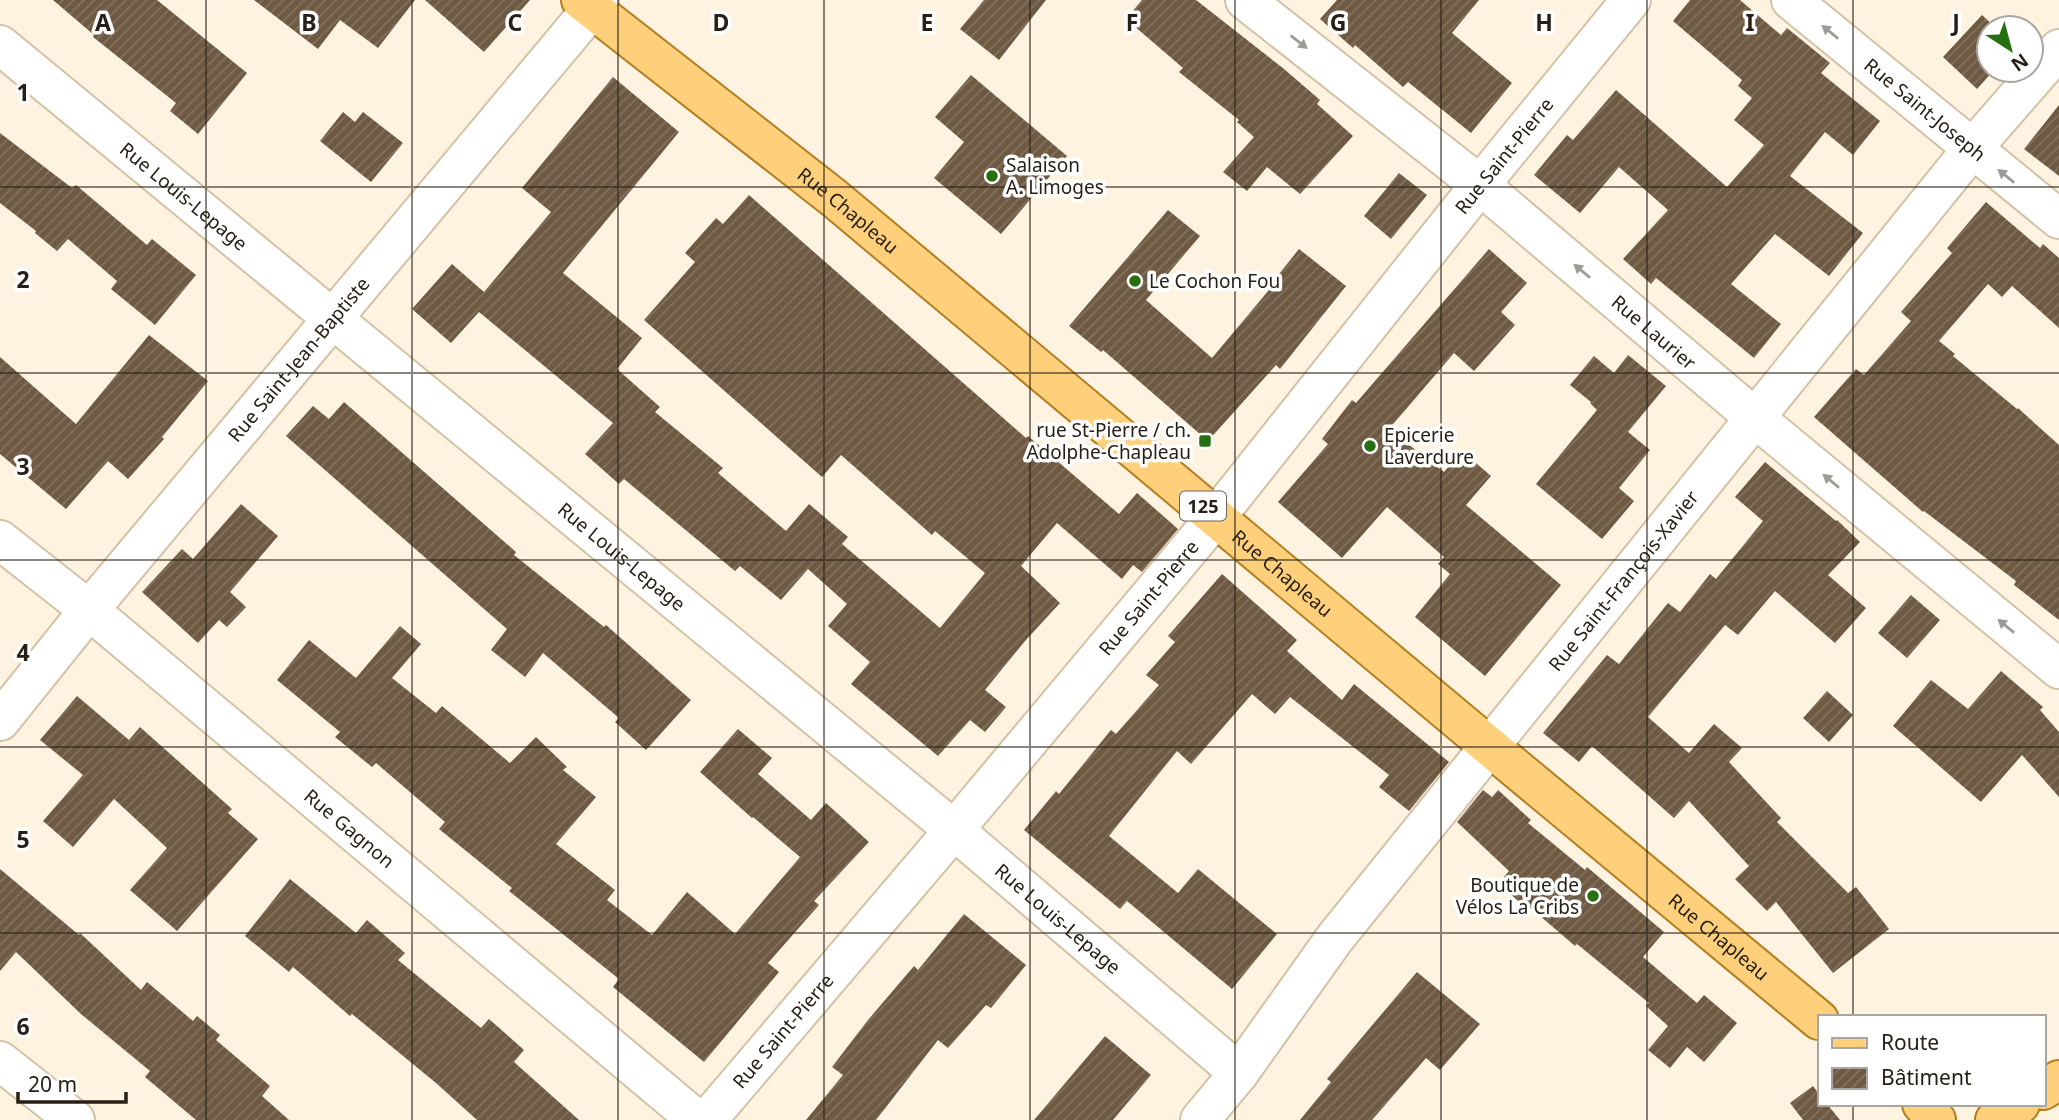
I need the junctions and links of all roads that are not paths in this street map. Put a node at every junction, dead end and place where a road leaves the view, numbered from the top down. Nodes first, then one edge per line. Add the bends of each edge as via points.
1 (1245, 0) edge
2 (1631, 0) edge
3 (1791, 0) edge
4 (591, 3) edge
5 (0, 45) edge
6 (2059, 49) edge
7 (1972, 149) junction
8 (1480, 185) junction
9 (2059, 219) edge
10 (333, 319) junction
11 (1755, 418) junction
12 (1216, 517) junction
13 (0, 540) edge
14 (89, 610) junction
15 (2059, 669) edge
16 (0, 721) edge
17 (1490, 747) junction
18 (954, 830) junction
19 (1818, 1019) edge
20 (0, 1061) edge
21 (1239, 1073) junction
22 (1924, 1106) edge
23 (2017, 1106) edge
24 (75, 1120) edge
25 (697, 1120) edge
26 (707, 1120) edge
27 (1200, 1120) edge
28 (1936, 1120) edge
29 (1995, 1120) edge

1 -> 8 street, Rue Laurier
2 - 8 street, Rue Saint-Pierre
7 -> 3 street, Rue Saint-Joseph
4 - 10 street, Rue Saint-Jean-Baptiste
4 - 12 main road, Rue Chapleau / 125 via 834,198
5 - 10 street, Rue Louis-Lepage
6 - 7 street, Rue Saint-François-Xavier
9 -> 7 street, Rue Saint-Joseph
7 - 11 street, Rue Saint-François-Xavier
11 -> 8 street, Rue Laurier
8 - 12 street, Rue Saint-Pierre
10 - 14 street, Rue Saint-Jean-Baptiste
10 - 18 street, Rue Louis-Lepage
15 -> 11 street, Rue Laurier
11 - 17 street, Rue Saint-François-Xavier
12 - 17 main road, Rue Chapleau / 125
12 - 18 street, Rue Saint-Pierre
13 - 14 street, Rue Gagnon
14 - 16 street, Rue Saint-Jean-Baptiste
14 - 25 street, Rue Gagnon
17 - 19 main road, Rue Chapleau / 125
17 - 21 street, Rue Saint-François-Xavier via 1335,938
18 - 21 street, Rue Louis-Lepage
18 - 26 street, Rue Saint-Pierre
20 - 24 street
21 - 27 street, Rue Saint-François-Xavier
22 - 28 main road
23 - 29 main road

